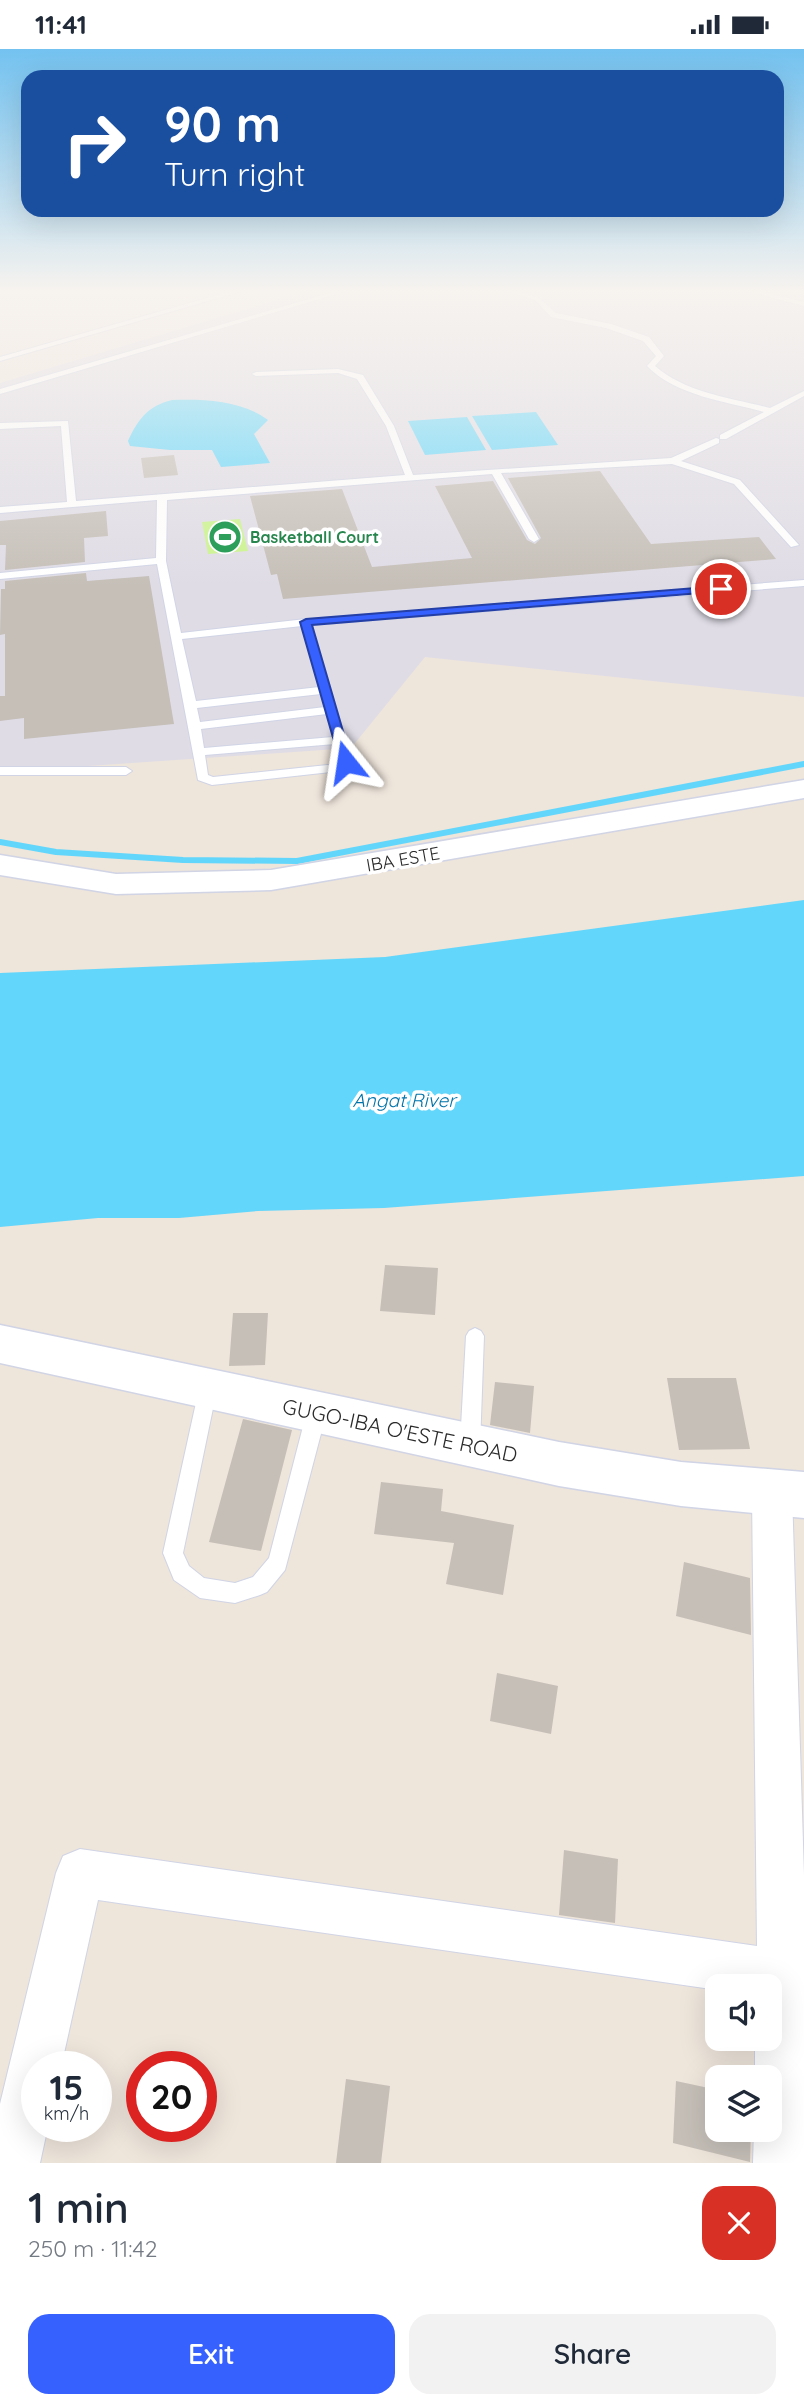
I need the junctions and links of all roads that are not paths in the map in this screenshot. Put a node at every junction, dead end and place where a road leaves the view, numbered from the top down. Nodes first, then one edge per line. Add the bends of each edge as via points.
1 (367, 389) edge
2 (698, 389) edge
3 (804, 393) edge
4 (771, 411) junction
5 (0, 426) edge
6 (673, 461) junction
7 (495, 471) junction
8 (410, 478) junction
9 (162, 498) junction
10 (72, 505) junction
11 (0, 510) edge
12 (534, 540) dead end
13 (794, 545) dead end
14 (161, 561) junction
15 (0, 576) edge
16 (804, 583) edge
17 (306, 622) junction
18 (175, 637) junction
19 (327, 690) junction
20 (189, 705) junction
21 (332, 710) junction
22 (195, 726) junction
23 (340, 740) junction
24 (198, 752) junction
25 (0, 771) edge
26 (126, 771) dead end
27 (804, 789) edge
28 (0, 865) edge
29 (475, 1336) dead end
30 (0, 1344) edge
31 (209, 1387) junction
32 (317, 1411) junction
33 (469, 1448) junction
34 (788, 1494) edge
35 (793, 1976) edge
36 (13, 2163) edge
37 (780, 2163) edge

1 - 8 lane via 390,426
2 - 4 lane
3 - 4 lane
4 - 6 lane
5 - 10 lane via 65,423
6 - 7 lane
6 - 13 lane via 737,482
7 - 8 lane
7 - 12 lane
8 - 9 lane
9 - 10 lane
9 - 14 lane
10 - 11 lane
14 - 15 lane
14 - 18 lane
16 - 17 lane
17 - 18 lane
17 - 19 lane
18 - 20 lane
19 - 20 lane
19 - 21 lane
20 - 22 lane
21 - 22 lane
21 - 23 lane
22 - 24 lane
23 - 24 lane
23 - 24 lane via 346,762 340,767 212,781 202,777
25 - 26 lane
27 - 28 street, IBA ESTE via 271,880 116,884
29 - 33 lane
30 - 31 street, GUGO-IBA O'ESTE ROAD
31 - 32 street, GUGO-IBA O'ESTE ROAD
31 - 32 lane via 173,1553 181,1573 200,1588 235,1593 260,1585 278,1563
32 - 33 street, GUGO-IBA O'ESTE ROAD
33 - 34 street, GUGO-IBA O'ESTE ROAD via 650,1479
34 - 35 street via 784,1725
35 - 36 street via 80,1873
35 - 37 street

